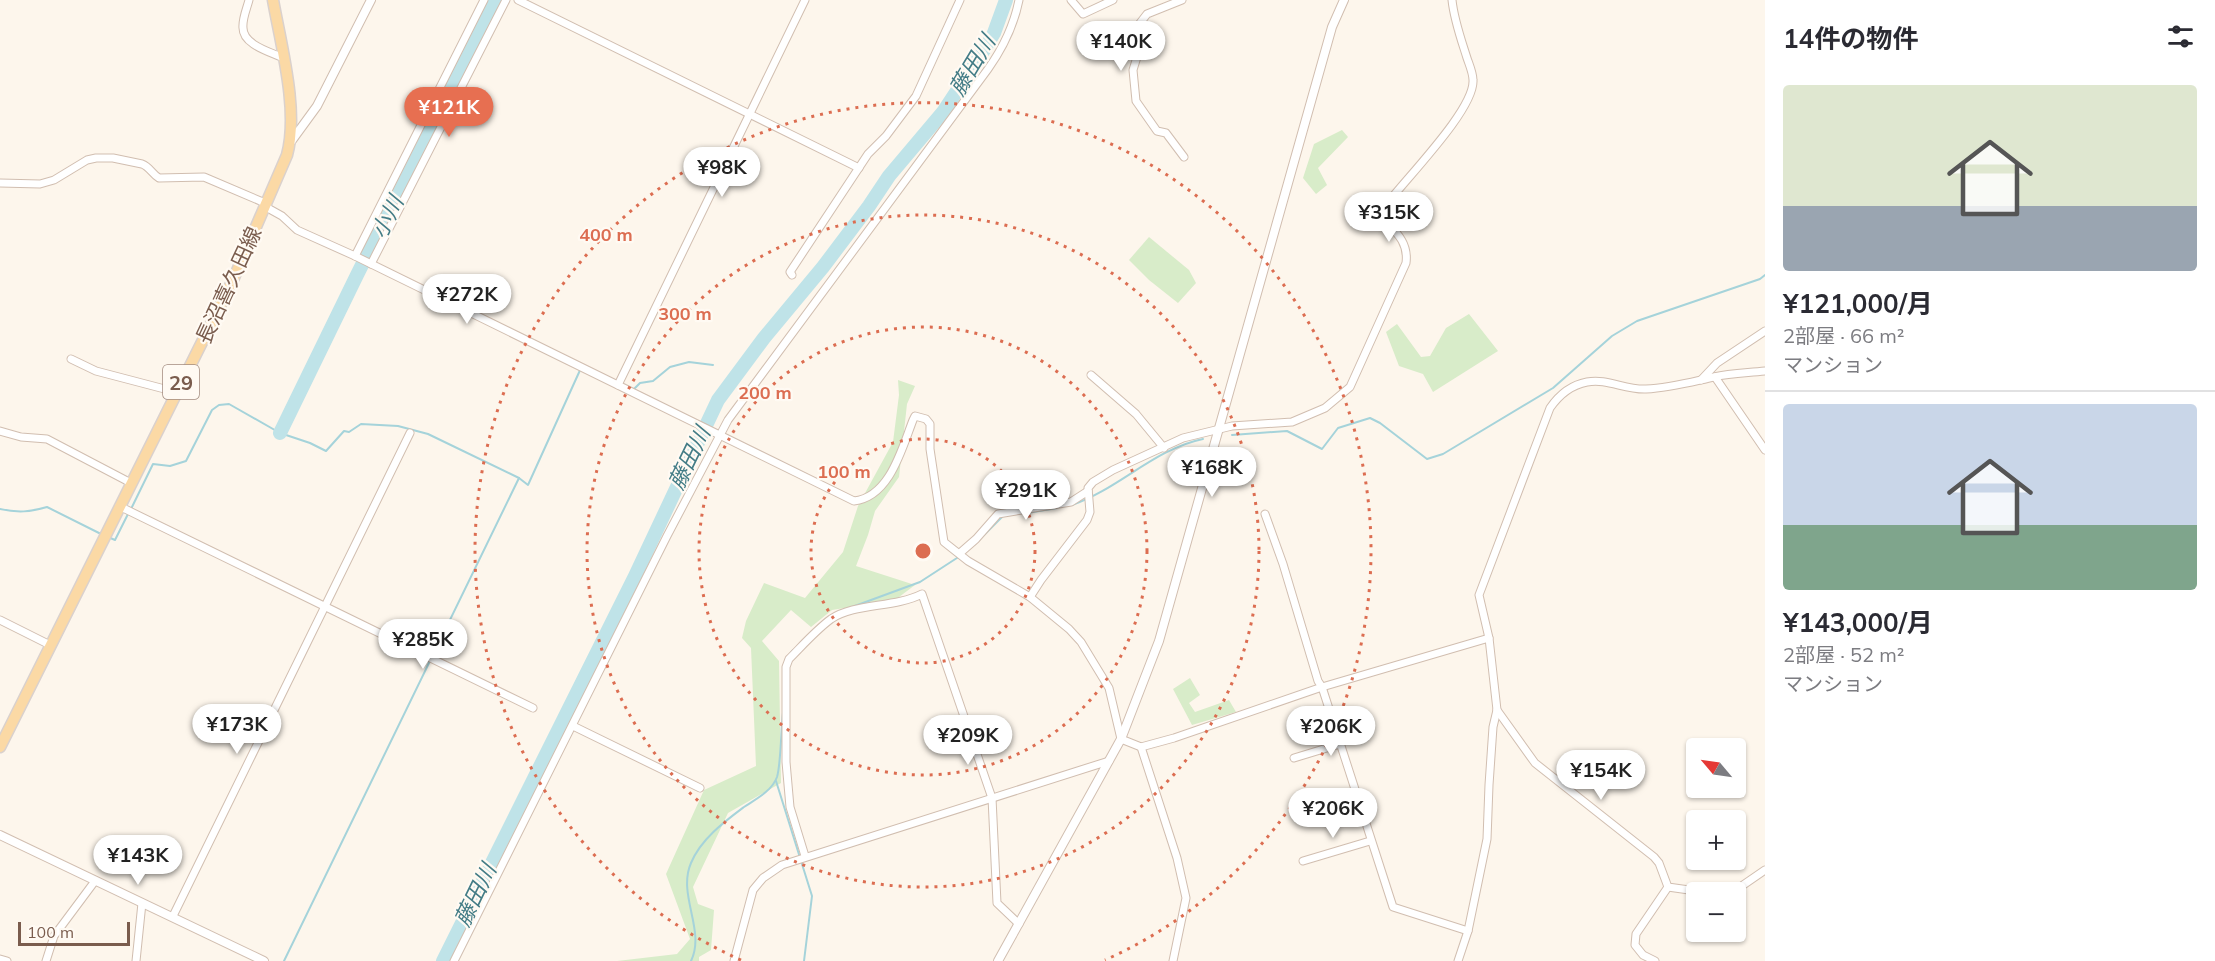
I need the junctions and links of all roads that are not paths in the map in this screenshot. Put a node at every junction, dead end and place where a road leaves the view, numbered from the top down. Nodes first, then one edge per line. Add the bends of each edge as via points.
1 (249, 0) edge
2 (273, 0) edge
3 (371, 0) edge
4 (484, 0) edge
5 (506, 0) edge
6 (518, 0) edge
7 (805, 0) edge
8 (960, 0) edge
9 (1019, 0) edge
10 (1071, 0) edge
11 (1113, 0) edge
12 (1182, 0) edge
13 (1344, 0) edge
14 (1452, 0) edge
15 (1170, 3) edge
16 (283, 58) junction
17 (749, 114) junction
18 (290, 143) junction
19 (1184, 157) dead end
20 (859, 168) junction
21 (0, 183) edge
22 (265, 204) junction
23 (355, 256) junction
24 (371, 264) junction
25 (792, 275) dead end
26 (1765, 331) edge
27 (71, 359) dead end
28 (1765, 371) edge
29 (1092, 375) dead end
30 (1715, 377) junction
31 (1699, 382) junction
32 (618, 385) junction
33 (176, 392) junction
34 (1218, 429) junction
35 (0, 431) edge
36 (410, 433) dead end
37 (721, 436) junction
38 (1164, 447) junction
39 (1765, 450) edge
40 (130, 483) junction
41 (1088, 491) junction
42 (119, 506) junction
43 (1265, 514) dead end
44 (960, 553) junction
45 (1030, 597) junction
46 (325, 606) junction
47 (0, 620) edge
48 (1489, 638) junction
49 (793, 643) dead end
50 (50, 645) junction
51 (799, 649) junction
52 (1322, 687) junction
53 (533, 708) dead end
54 (1497, 710) junction
55 (573, 726) junction
56 (1121, 739) junction
57 (1340, 744) junction
58 (0, 747) edge
59 (1142, 747) junction
60 (1294, 758) dead end
61 (1109, 761) junction
62 (700, 788) dead end
63 (992, 798) junction
64 (0, 835) edge
65 (1371, 841) junction
66 (806, 856) junction
67 (1303, 861) dead end
68 (1765, 870) edge
69 (95, 880) junction
70 (1746, 883) edge
71 (1668, 887) junction
72 (1686, 890) edge
73 (142, 903) junction
74 (173, 916) junction
75 (1018, 924) junction
76 (1468, 931) junction
77 (0, 959) edge
78 (7, 961) edge
79 (46, 961) edge
80 (136, 961) edge
81 (264, 961) edge
82 (454, 961) edge
83 (734, 961) edge
84 (998, 961) edge
85 (1173, 961) edge
86 (1458, 961) edge
87 (1655, 961) edge

1 - 16 street via 245,36
2 - 16 main road, 長沼喜久田線 / 29
3 - 18 street via 317,106
4 - 23 street
5 - 24 street
6 - 17 street
7 - 17 street
8 - 20 street via 916,96
9 - 37 street via 1001,51 761,373
10 - 11 street via 1083,14
12 - 15 street
13 - 34 street via 1332,27
14 - 34 street via 1473,81 1468,98 1438,145 1379,214 1405,244 1406,263 1350,387 1325,408 1292,422
15 - 19 street via 1147,14 1137,27 1134,85 1136,101 1157,131 1166,133
16 - 18 main road, 長沼喜久田線 / 29
17 - 20 street
17 - 32 street
18 - 22 main road, 長沼喜久田線 / 29
20 - 25 street via 790,272
21 - 22 street via 40,184 87,160 105,157 147,165 159,178 208,178
22 - 23 street via 297,230
22 - 33 main road, 長沼喜久田線 / 29 via 233,280
23 - 24 street
24 - 32 street
26 - 31 street via 1717,363
27 - 33 street via 96,371
28 - 30 street
29 - 38 street via 1136,414
30 - 31 street
30 - 39 street
31 - 48 street via 1643,389 1594,381 1571,387 1556,399 1541,429 1479,596
32 - 37 street
33 - 40 main road, 長沼喜久田線 / 29
34 - 38 street
34 - 56 street via 1159,640
35 - 40 street via 47,439
36 - 46 street
37 - 44 street via 854,501 872,494 896,468 915,416 924,417 930,424 943,538
37 - 55 street
38 - 41 street via 1113,471 1091,484
40 - 42 main road, 長沼喜久田線 / 29
41 - 44 street via 1071,502 998,514
41 - 45 street via 1087,520
42 - 46 street
42 - 50 main road, 長沼喜久田線 / 29
43 - 52 street
44 - 45 street
45 - 56 street via 1082,642 1109,688
46 - 53 street
46 - 74 street
47 - 50 street
48 - 52 street
48 - 54 street
49 - 51 street
50 - 58 main road, 長沼喜久田線 / 29
51 - 63 street via 832,618 922,594
51 - 66 street via 786,667 786,762 790,807
52 - 57 street
52 - 59 street
54 - 71 street via 1535,763 1654,856
54 - 76 street via 1488,839
55 - 62 street
55 - 82 street
56 - 59 street
56 - 61 street
57 - 60 street
57 - 65 street
59 - 85 street via 1186,898
61 - 63 street
61 - 75 street
63 - 66 street
63 - 75 street via 997,903
64 - 69 street
65 - 67 street
65 - 76 street via 1393,907
66 - 83 street via 782,865 753,890
68 - 70 street
69 - 73 street
69 - 79 street via 54,936
71 - 72 street
71 - 87 street via 1636,934 1635,945
73 - 74 street
73 - 80 street
74 - 81 street
75 - 84 street
76 - 86 street
77 - 78 street

